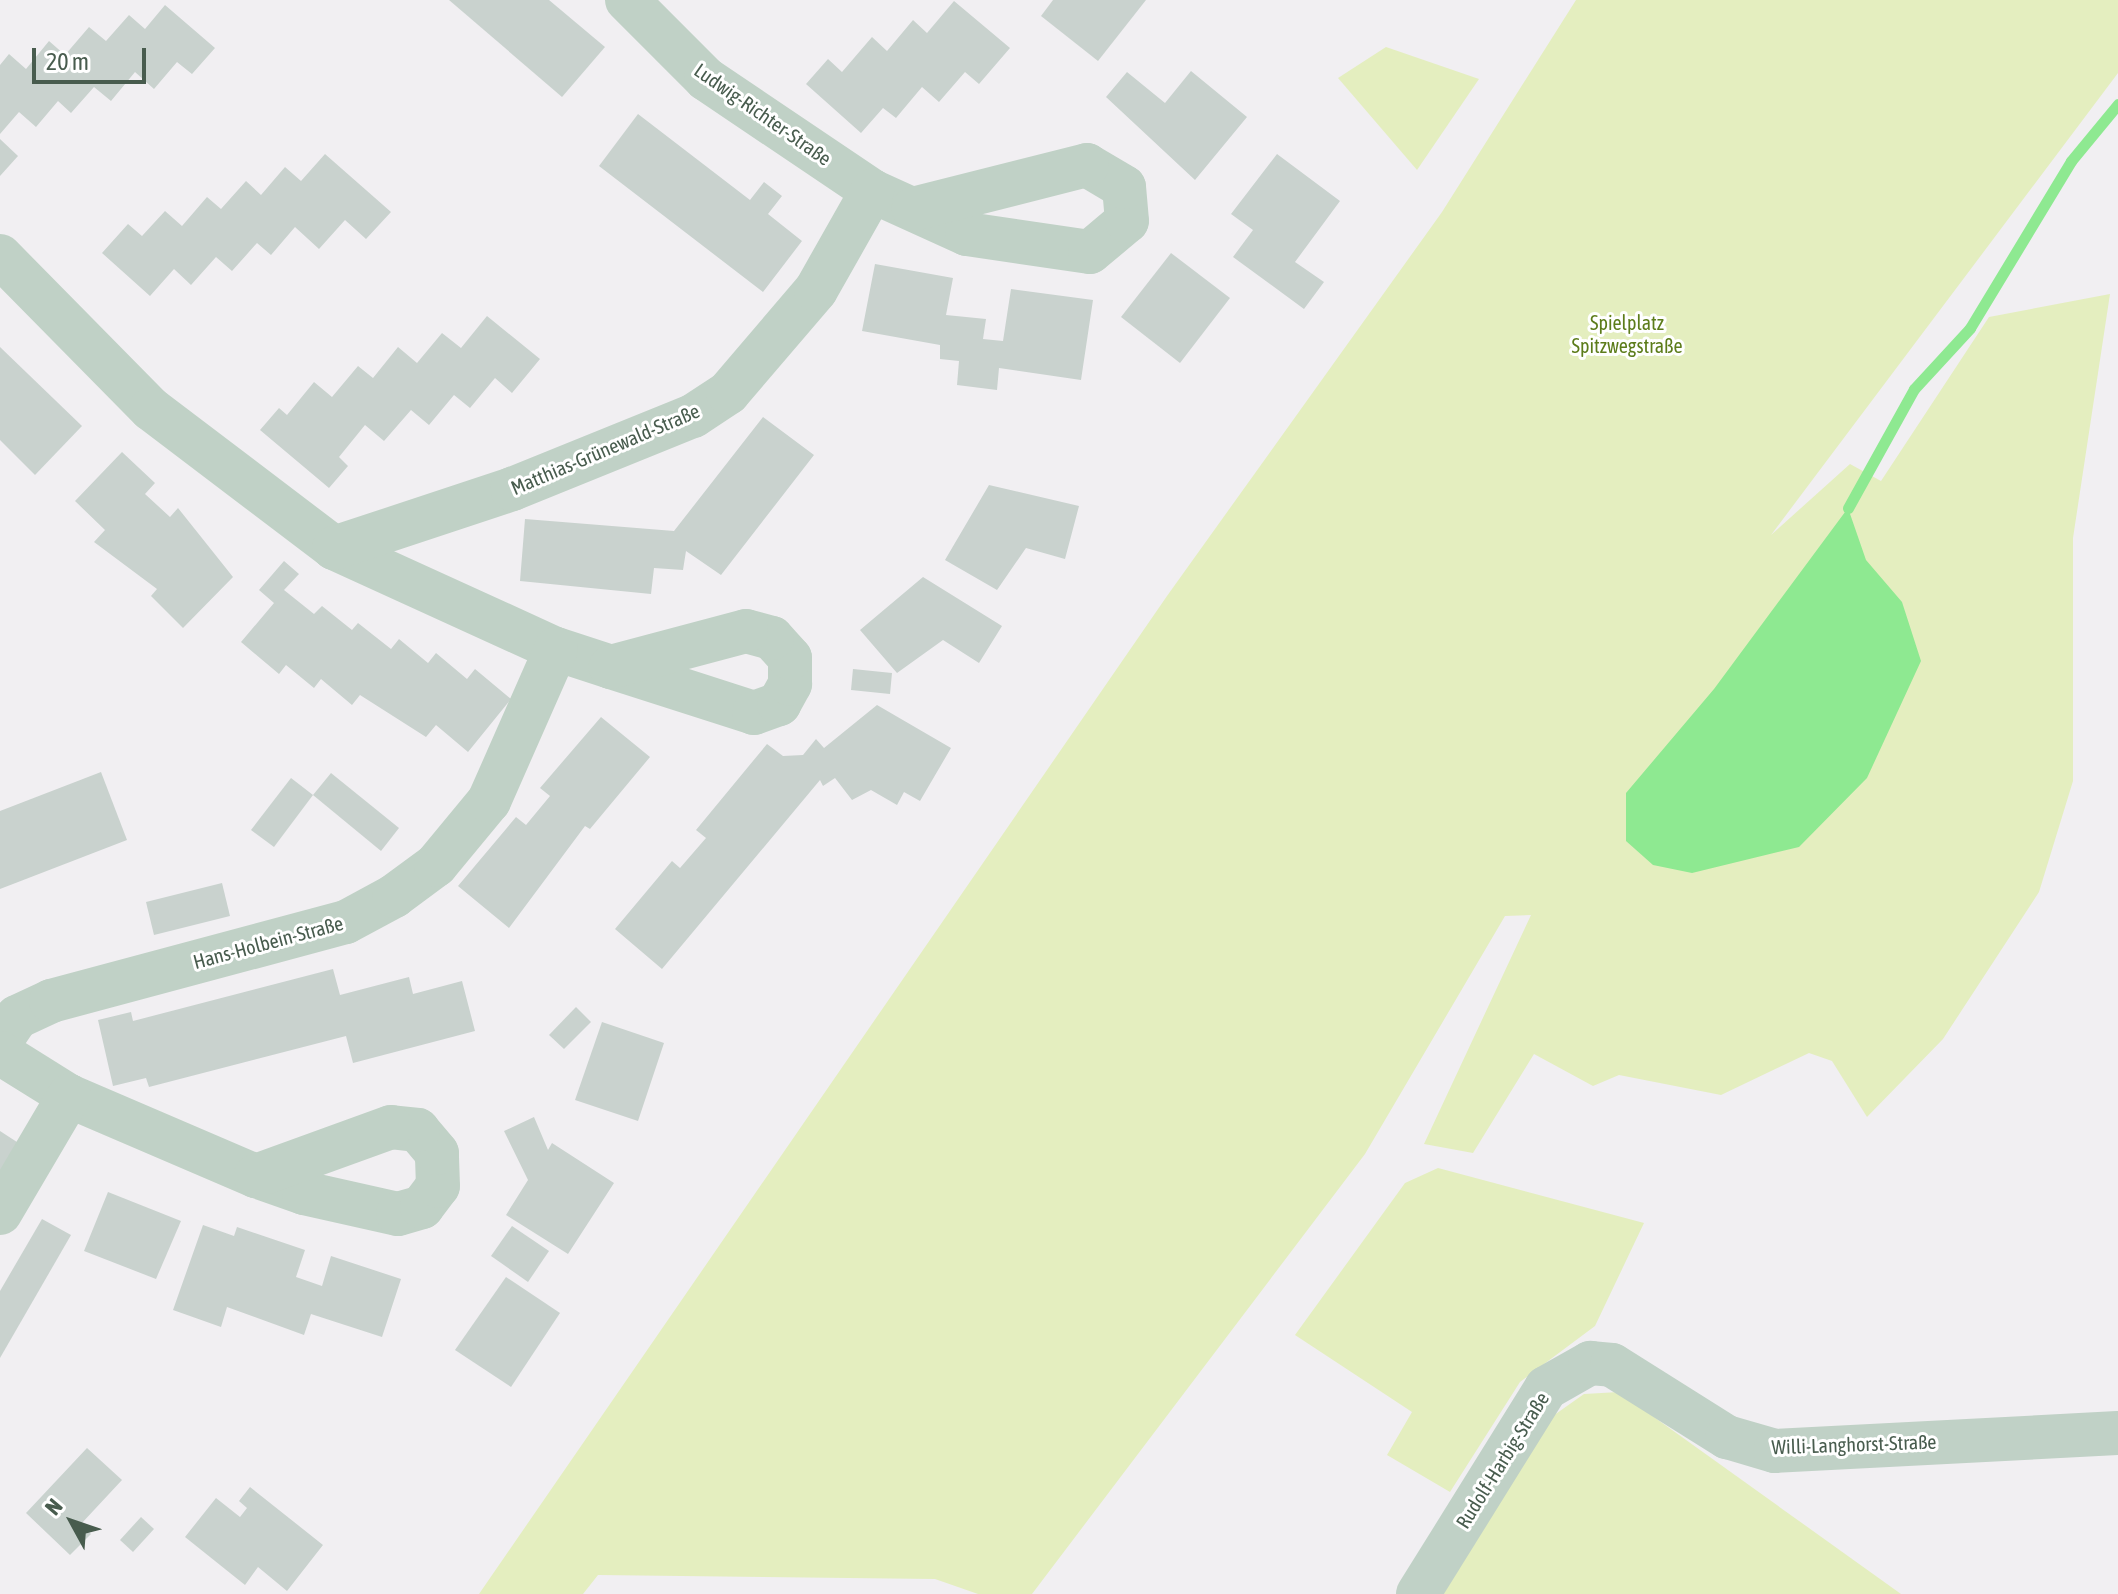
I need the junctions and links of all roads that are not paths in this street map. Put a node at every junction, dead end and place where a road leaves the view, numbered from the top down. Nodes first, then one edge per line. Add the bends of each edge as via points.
1 (627, 0) edge
2 (872, 191) junction
3 (913, 209) dead end
4 (0, 256) edge
5 (334, 548) junction
6 (556, 649) junction
7 (611, 667) dead end
8 (0, 1042) edge
9 (0, 1053) edge
10 (69, 1096) junction
11 (256, 1176) dead end
12 (0, 1213) edge
13 (1612, 1365) joint
14 (2118, 1433) edge
15 (1418, 1594) edge

1 - 2 street, Ludwig-Richter-Straße via 706,79
2 - 3 street, Ludwig-Richter-Straße
2 - 5 street, Matthias-Grünewald-Straße via 816,290 728,393 693,416 512,489
4 - 5 street via 151,409
5 - 6 street
6 - 7 street
6 - 8 street, Hans-Holbein-Straße via 489,801 436,865 394,896 346,922 51,1001 17,1017
9 - 10 street
10 - 11 street
10 - 12 street
13 - 14 street, Willi-Langhorst-Straße via 1727,1437 1775,1451
13 - 15 street, Rudolf-Harbig-Straße via 1565,1371 1546,1388

